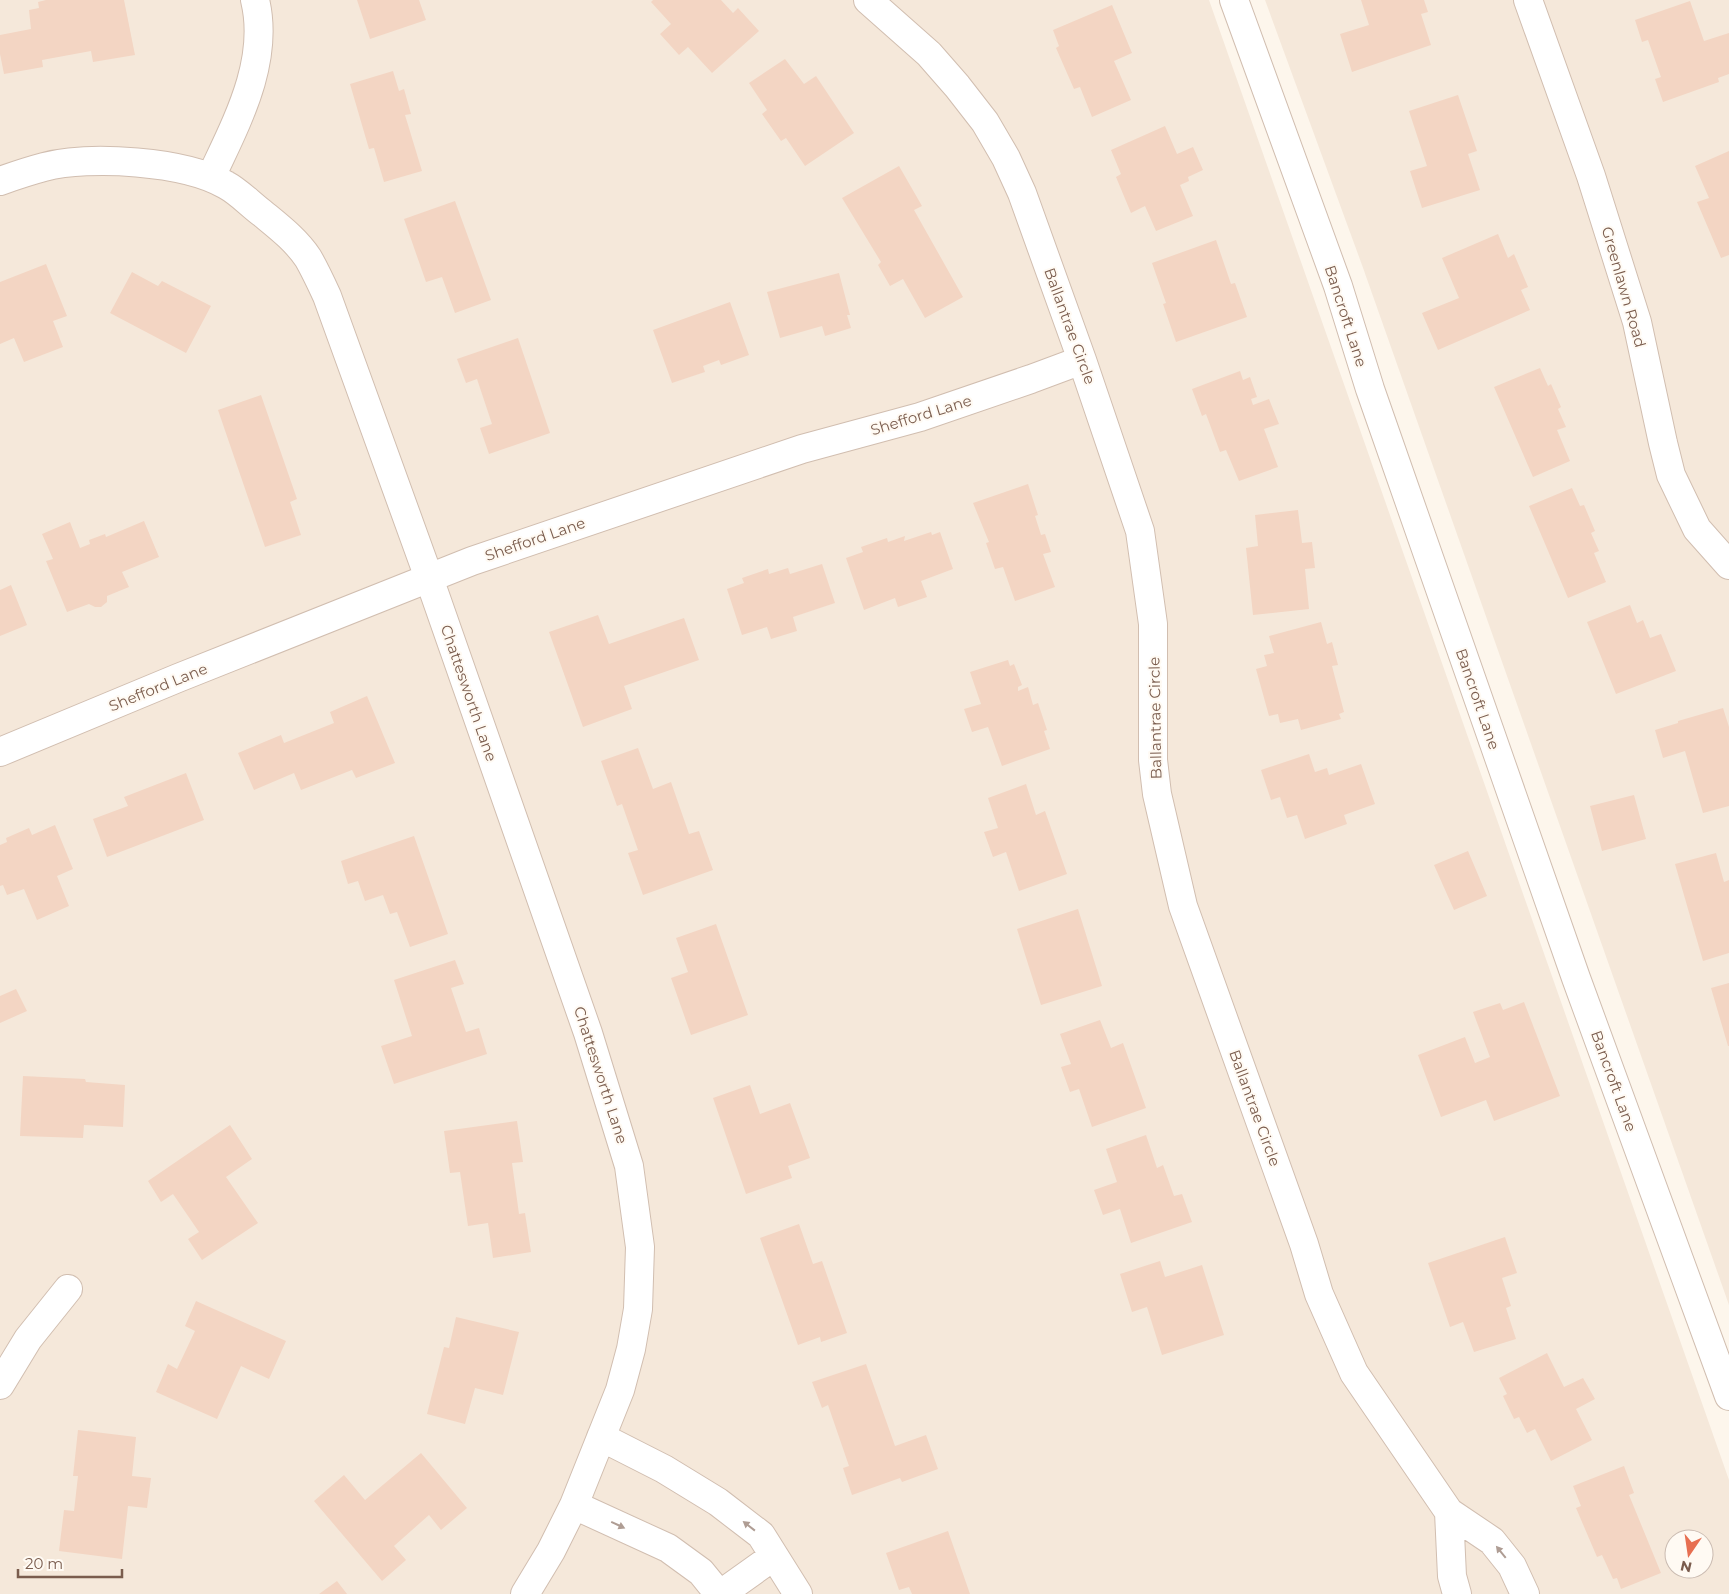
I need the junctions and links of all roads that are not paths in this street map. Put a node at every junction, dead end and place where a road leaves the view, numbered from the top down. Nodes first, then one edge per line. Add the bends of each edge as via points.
1 (255, 0) edge
2 (868, 0) edge
3 (1234, 0) edge
4 (1528, 0) edge
5 (211, 177) junction
6 (0, 181) edge
7 (1082, 360) junction
8 (1729, 565) edge
9 (429, 578) junction
10 (0, 752) edge
11 (68, 1289) dead end
12 (0, 1385) edge
13 (1729, 1396) edge
14 (601, 1437) junction
15 (574, 1504) junction
16 (1449, 1512) junction
17 (774, 1556) junction
18 (525, 1594) edge
19 (720, 1594) edge
20 (798, 1594) edge
21 (1457, 1594) edge
22 (1525, 1594) edge

1 - 5 street via 259,30 253,78
2 - 7 street, Ballantrae Circle via 929,54 958,86 989,129 1022,193
3 - 13 street, Bancroft Lane via 1338,286 1370,389 1576,978
4 - 8 street, Greenlawn Road via 1591,176 1637,322 1672,475 1697,529
5 - 6 street, Chattesworth Lane via 182,168 106,161 44,167
5 - 9 street, Chattesworth Lane via 228,185 280,228 309,260 327,296
7 - 9 street, Shefford Lane via 920,417 802,449
7 - 16 street, Ballantrae Circle via 1140,531 1153,624 1153,760 1157,794 1183,906 1319,1294 1354,1373
9 - 10 street, Shefford Lane
9 - 14 street, Chattesworth Lane via 588,1033 629,1166 640,1247 638,1309 620,1390
11 - 12 street via 28,1339
14 - 15 street, Chattesworth Lane
17 -> 14 street via 761,1535 718,1502 664,1468
15 - 18 street, Chattesworth Lane
15 -> 19 street via 668,1548 701,1572
16 - 21 street via 1452,1576
22 -> 16 street, Ballantrae Circle via 1512,1566 1492,1541
17 - 19 street
17 - 20 street

